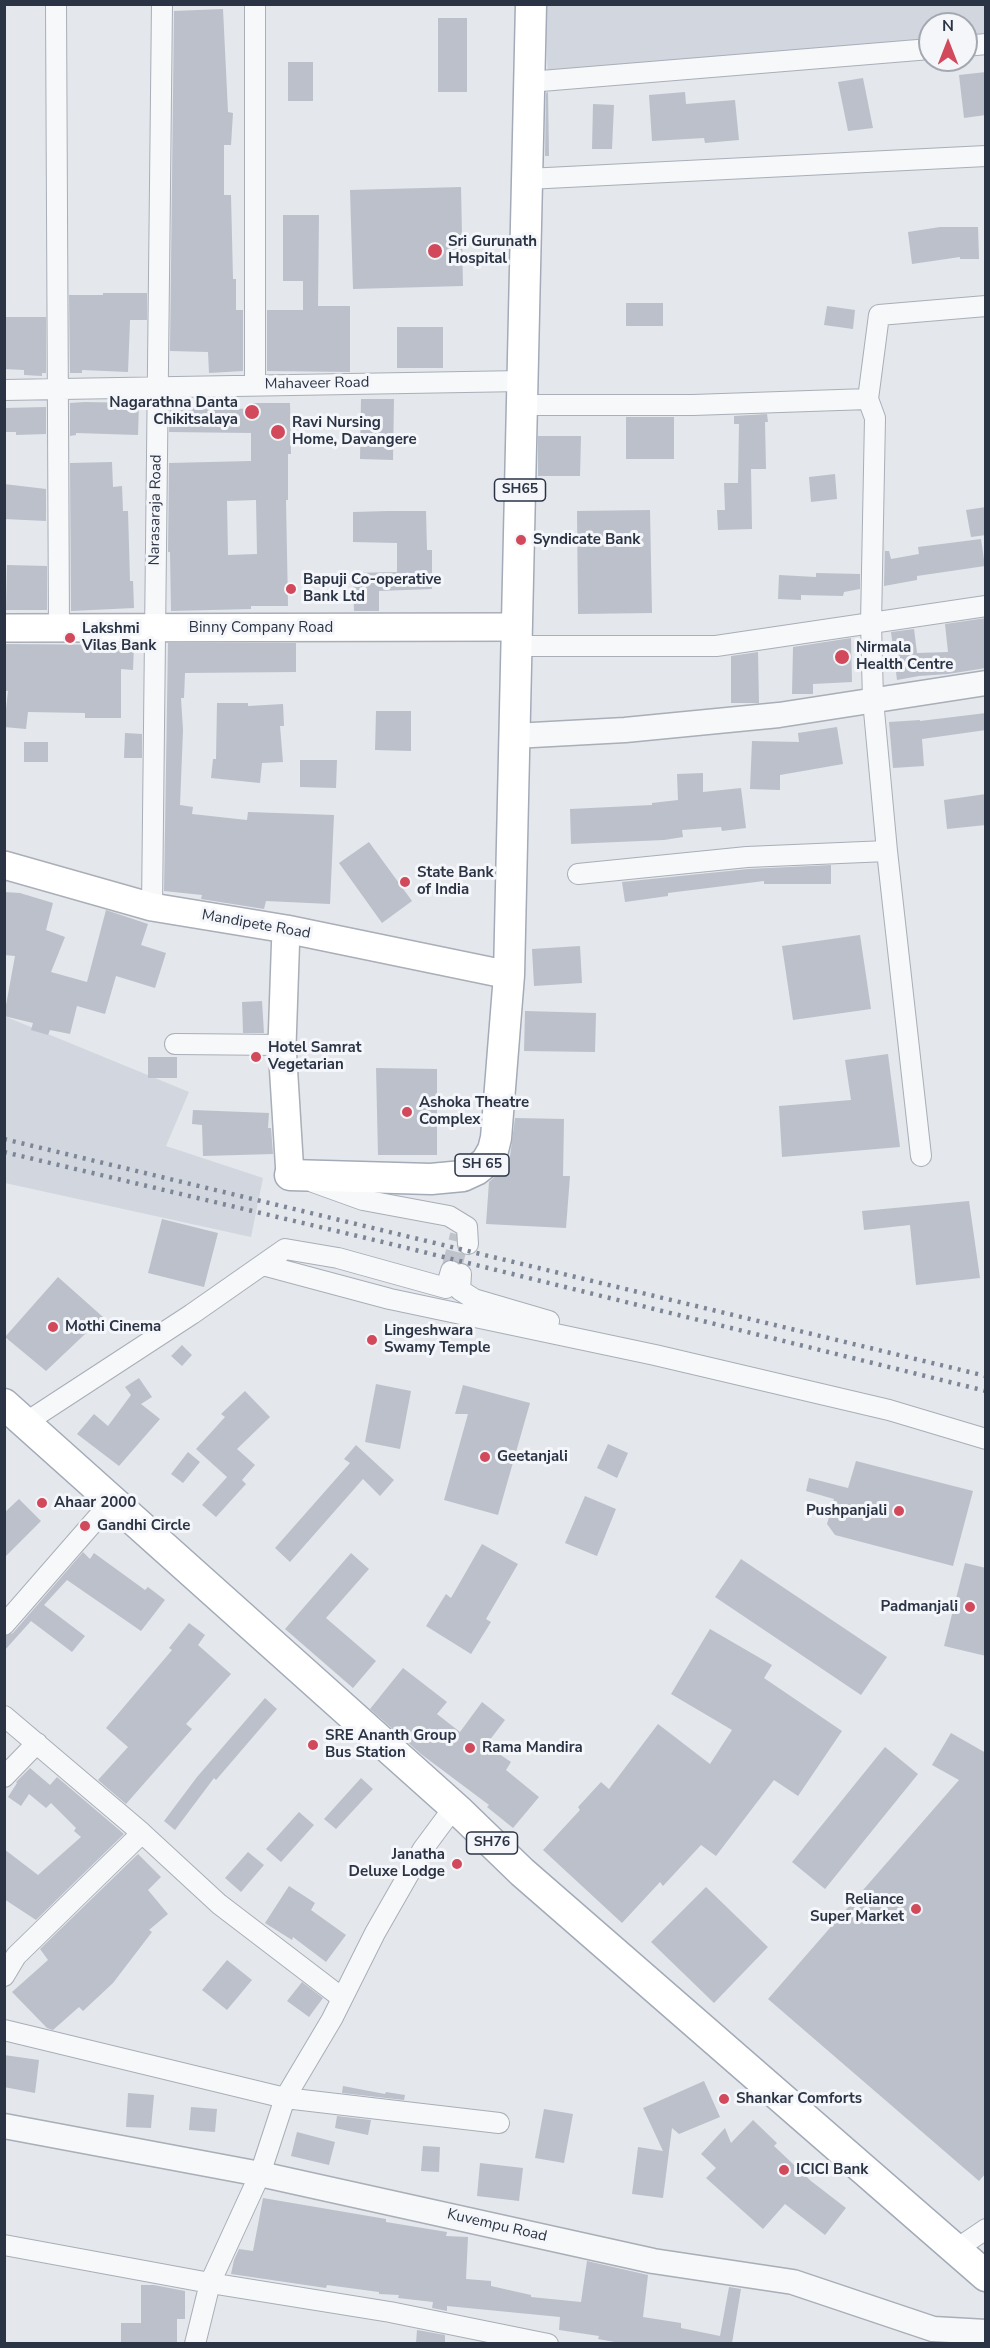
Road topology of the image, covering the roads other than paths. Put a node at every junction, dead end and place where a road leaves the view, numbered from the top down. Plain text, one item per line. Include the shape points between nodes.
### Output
1 (56, 4) edge
2 (162, 4) edge
3 (255, 4) edge
4 (531, 4) edge
5 (918, 50) edge
6 (529, 82) junction
7 (986, 156) edge
8 (527, 179) junction
9 (986, 306) edge
10 (255, 386) junction
11 (158, 387) junction
12 (57, 389) junction
13 (4, 390) edge
14 (522, 393) junction
15 (868, 399) junction
16 (986, 606) edge
17 (871, 623) junction
18 (4, 628) edge
19 (59, 628) junction
20 (155, 628) junction
21 (516, 636) junction
22 (986, 683) edge
23 (873, 700) junction
24 (514, 736) junction
25 (887, 851) junction
26 (4, 865) edge
27 (578, 874) dead end
28 (152, 907) junction
29 (286, 929) junction
30 (509, 975) junction
31 (175, 1044) dead end
32 (282, 1045) junction
33 (921, 1156) dead end
34 (293, 1175) junction
35 (464, 1240) tunnel mouth
36 (263, 1265) junction
37 (569, 1337) junction
38 (11, 1422) edge
39 (986, 1439) edge
40 (112, 1501) junction
41 (4, 1624) edge
42 (4, 1716) edge
43 (38, 1743) junction
44 (4, 1777) edge
45 (460, 1812) junction
46 (142, 1833) junction
47 (4, 1976) edge
48 (342, 1998) junction
49 (4, 2030) edge
50 (285, 2098) junction
51 (499, 2123) dead end
52 (4, 2126) edge
53 (260, 2174) junction
54 (986, 2229) edge
55 (4, 2245) edge
56 (955, 2250) junction
57 (986, 2276) edge
58 (210, 2283) junction
59 (986, 2332) edge
60 (195, 2343) edge
61 (548, 2343) edge

1 - 12 street
2 - 11 street, Narasaraja Road
3 - 10 street
4 - 6 main road, SH65
5 - 6 street
6 - 8 main road, SH65
7 - 8 street
8 - 14 main road, SH65
9 - 15 street via 879,315
10 - 11 street, Mahaveer Road
10 - 14 street, Mahaveer Road
11 - 12 street, Mahaveer Road
11 - 20 street, Narasaraja Road
12 - 13 street, Mahaveer Road
12 - 19 street
14 - 15 street, Mahaveer Road via 693,405
14 - 21 main road, SH65
15 - 17 street via 875,418
16 - 17 street
17 - 21 street via 716,646
17 - 23 street
18 - 19 main road, Binny Company Road
19 - 20 main road, Binny Company Road
20 - 21 main road, Binny Company Road
20 - 28 street, Narasaraja Road
21 - 24 main road, SH65
22 - 23 street
23 - 24 street via 625,730
23 - 25 street
24 - 30 main road, SH65
25 - 27 street via 747,857
25 - 33 street
26 - 28 main road, Mandipete Road
28 - 29 main road, Mandipete Road
29 - 30 main road, Mandipete Road
29 - 32 main road
30 - 34 main road, SH 65 via 496,1138 486,1162 463,1176 431,1179
31 - 32 street
32 - 34 main road
34 - 35 street via 363,1200 449,1216 467,1227
36 - 37 street via 390,1299
36 - 37 street via 285,1249 338,1258 446,1288 456,1273 460,1290 474,1299 567,1326
36 - 38 street
37 - 39 street via 889,1410
38 - 40 main road, SH76
40 - 41 street
40 - 45 main road, SH76
42 - 43 street
43 - 44 street
43 - 46 street
45 - 48 street via 446,1818 423,1849
45 - 56 main road, SH76 via 522,1872
46 - 47 street via 16,1956
46 - 48 street via 219,1904
48 - 50 street
49 - 50 street
50 - 51 street
50 - 53 street
52 - 53 street, Kuvempu Road
53 - 58 street
53 - 59 street, Kuvempu Road via 653,2261 793,2282 933,2329
54 - 56 street
55 - 58 street
56 - 57 main road, SH76
58 - 60 street
58 - 61 street

